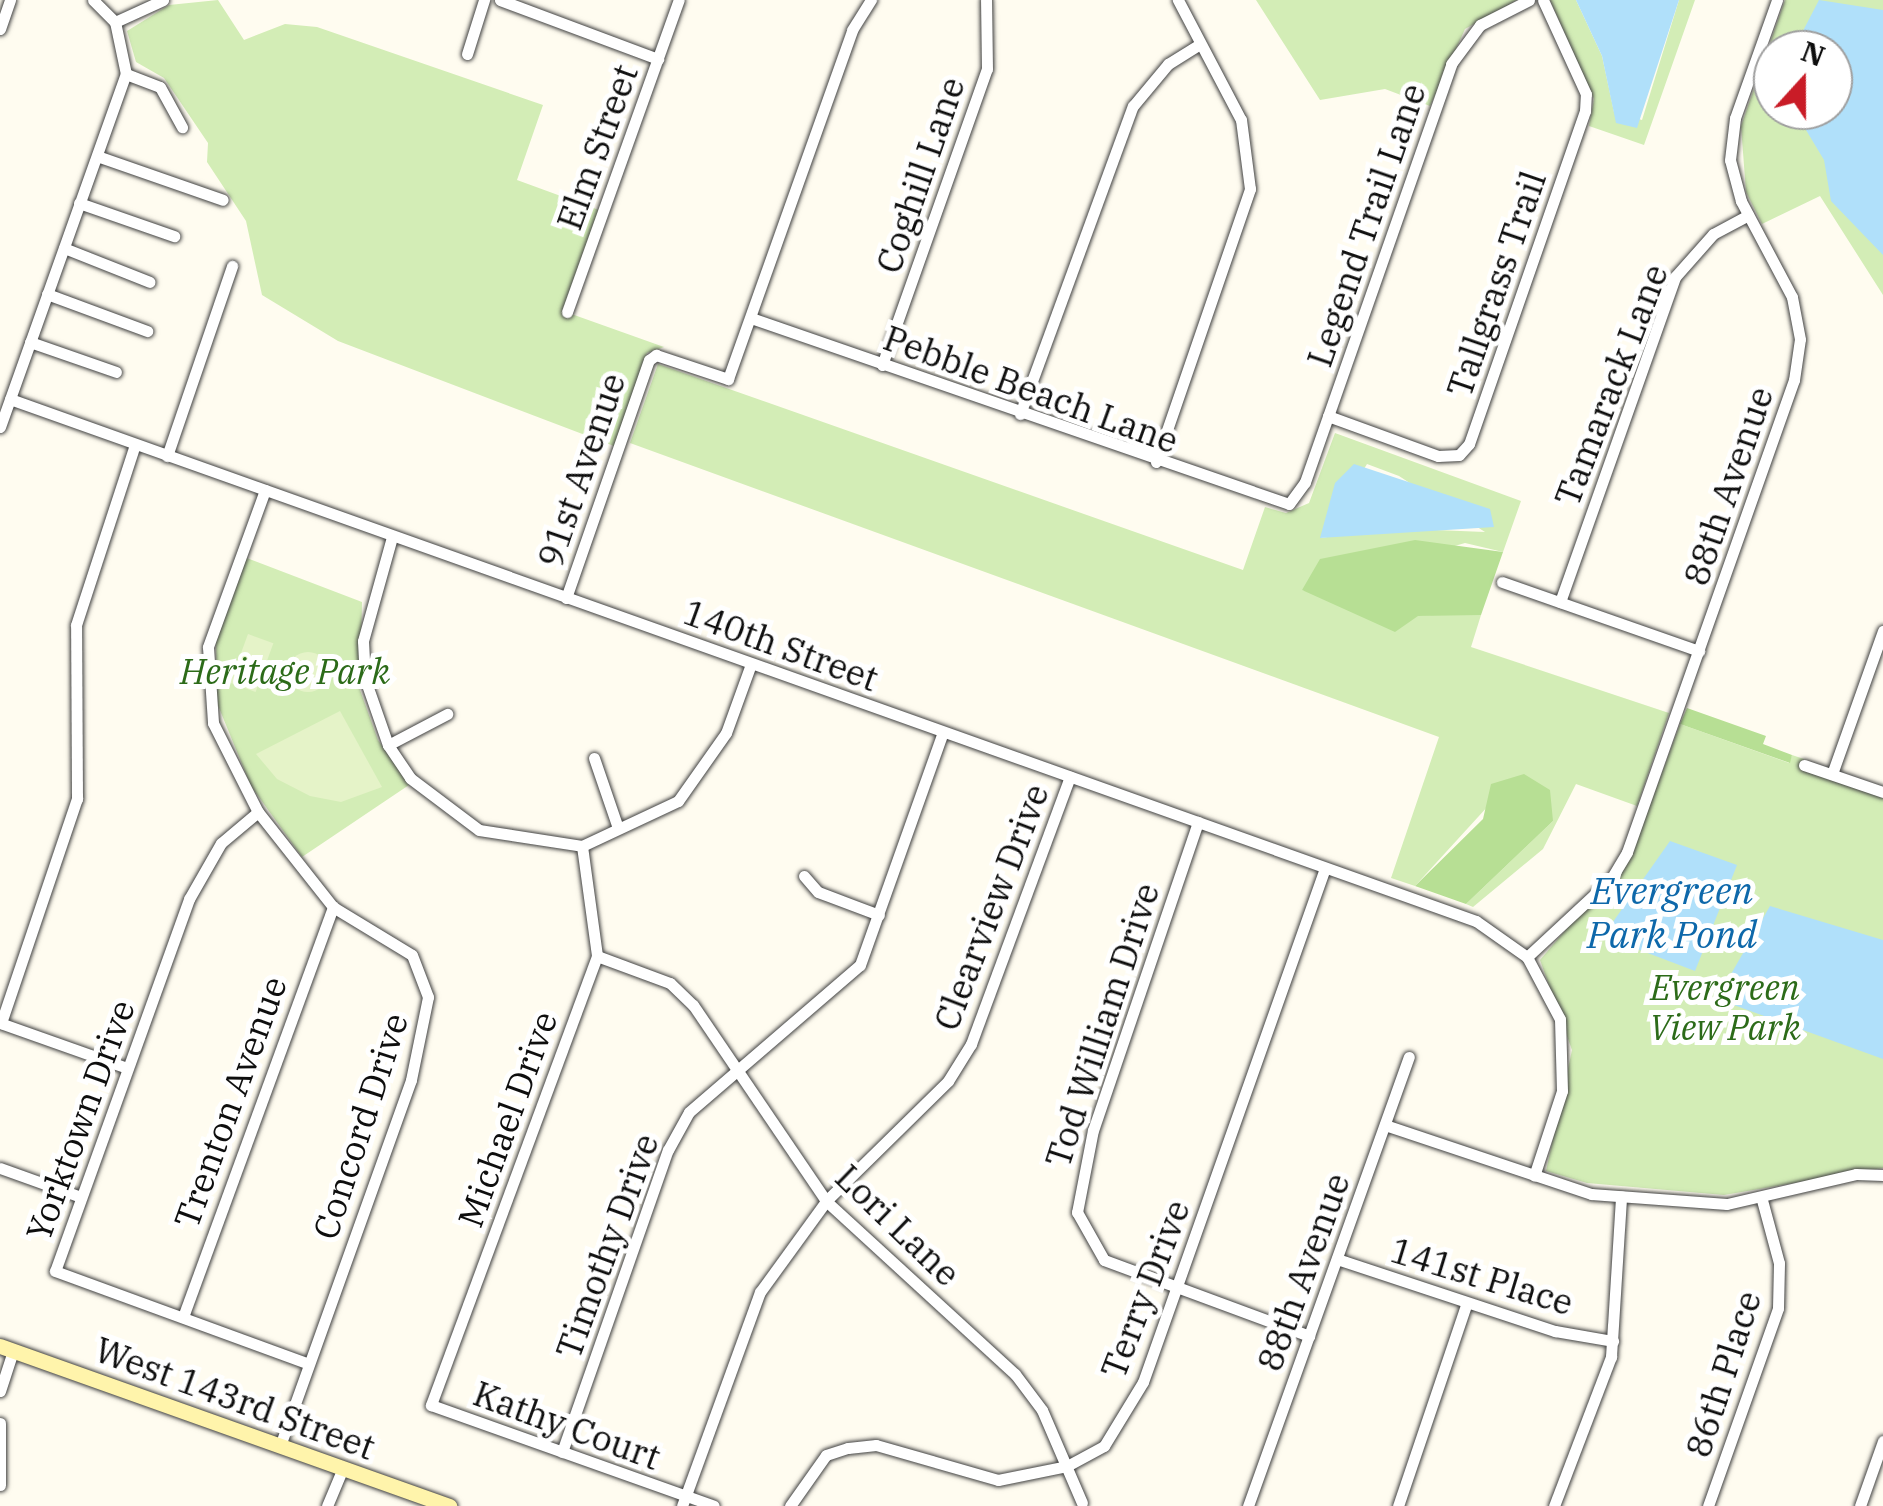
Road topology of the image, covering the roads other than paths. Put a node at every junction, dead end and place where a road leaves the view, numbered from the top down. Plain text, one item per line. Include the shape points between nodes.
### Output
1 (10, 0) edge
2 (92, 0) edge
3 (163, 0) edge
4 (484, 0) edge
5 (500, 0) edge
6 (678, 0) edge
7 (871, 0) edge
8 (986, 0) edge
9 (1178, 0) edge
10 (1529, 0) edge
11 (1544, 0) edge
12 (1777, 0) edge
13 (115, 22) junction
14 (0, 29) edge
15 (1200, 44) junction
16 (467, 54) dead end
17 (658, 59) junction
18 (126, 74) junction
19 (182, 128) dead end
20 (96, 156) junction
21 (224, 200) dead end
22 (80, 203) junction
23 (1748, 216) junction
24 (174, 236) dead end
25 (64, 248) junction
26 (232, 266) dead end
27 (150, 282) dead end
28 (47, 294) junction
29 (567, 312) dead end
30 (750, 318) junction
31 (147, 331) dead end
32 (30, 342) junction
33 (882, 365) junction
34 (116, 372) dead end
35 (10, 399) junction
36 (1020, 414) junction
37 (1328, 416) junction
38 (0, 427) edge
39 (135, 445) junction
40 (166, 456) junction
41 (1156, 462) junction
42 (265, 490) junction
43 (1294, 501) joint
44 (392, 536) junction
45 (1502, 582) dead end
46 (566, 598) junction
47 (1560, 602) junction
48 (1883, 630) edge
49 (1698, 650) junction
50 (751, 664) junction
51 (447, 714) dead end
52 (944, 732) junction
53 (388, 745) junction
54 (594, 758) dead end
55 (1804, 765) dead end
56 (1832, 774) junction
57 (1070, 777) junction
58 (1883, 792) edge
59 (258, 812) junction
60 (1198, 822) junction
61 (618, 828) junction
62 (582, 846) junction
63 (1325, 868) junction
64 (804, 876) dead end
65 (333, 907) junction
66 (879, 915) junction
67 (597, 956) junction
68 (1526, 957) junction
69 (0, 1023) edge
70 (1409, 1058) dead end
71 (126, 1068) junction
72 (736, 1077) junction
73 (1385, 1124) junction
74 (0, 1168) edge
75 (1534, 1176) junction
76 (1883, 1176) edge
77 (82, 1196) junction
78 (1621, 1196) junction
79 (1762, 1200) junction
80 (826, 1201) junction
81 (1337, 1258) junction
82 (1177, 1290) junction
83 (1466, 1304) junction
84 (182, 1317) junction
85 (1309, 1336) junction
86 (1614, 1340) junction
87 (6, 1348) edge
88 (306, 1363) junction
89 (0, 1391) edge
90 (431, 1405) joint
91 (0, 1424) edge
92 (1883, 1442) edge
93 (280, 1446) junction
94 (562, 1452) junction
95 (1067, 1466) junction
96 (343, 1468) junction
97 (0, 1486) edge
98 (684, 1501) edge
99 (1082, 1504) edge
100 (1557, 1505) edge
101 (327, 1506) edge
102 (449, 1506) edge
103 (714, 1506) edge
104 (790, 1506) edge
105 (1248, 1506) edge
106 (1398, 1506) edge
107 (1708, 1506) edge
108 (1860, 1506) edge

1 - 14 street
2 - 13 street
3 - 13 street
4 - 16 street
5 - 17 street
6 - 17 street, Elm Street
7 - 30 street via 852,30
8 - 33 street, Coghill Lane via 987,68
9 - 15 street
10 - 37 street, Legend Trail Lane via 1480,25 1451,64
11 - 37 street, Tallgrass Trail via 1586,94 1585,111 1469,444 1458,455 1438,456
12 - 23 street, 88th Avenue via 1731,136 1732,180
13 - 18 street
15 - 36 street via 1168,64 1133,106
15 - 41 street via 1241,120 1250,189
17 - 29 street, Elm Street
18 - 19 street via 160,87
18 - 20 street
20 - 21 street
20 - 22 street
22 - 24 street
22 - 25 street
23 - 47 street, Tamarack Lane via 1713,234 1675,277
23 - 49 street, 88th Avenue via 1792,297 1799,354
25 - 27 street
25 - 28 street
26 - 40 street
28 - 31 street
28 - 32 street
30 - 33 street, Pebble Beach Lane
30 - 46 street, 91st Avenue via 728,380 656,355 649,360
32 - 34 street
32 - 35 street
33 - 36 street, Pebble Beach Lane
35 - 38 street
35 - 39 street, 140th Street
36 - 41 street, Pebble Beach Lane
37 - 43 street, Legend Trail Lane
39 - 40 street, 140th Street
39 - 69 street via 76,625 80,778 74,814
40 - 42 street, 140th Street
41 - 43 street, Pebble Beach Lane via 1270,503
42 - 44 street, 140th Street
42 - 59 street, Concord Drive via 208,647 213,723
44 - 46 street, 140th Street
44 - 53 street via 363,641 365,679
45 - 47 street
46 - 50 street, 140th Street
47 - 49 street
48 - 56 street
49 - 68 street, 88th Avenue via 1627,852 1611,879
50 - 52 street, 140th Street
50 - 61 street via 717,751 678,801
51 - 53 street
52 - 57 street, 140th Street
52 - 66 street, Timothy Drive
53 - 62 street via 410,778 479,830
54 - 61 street
55 - 56 street
56 - 58 street
57 - 60 street, 140th Street
57 - 80 street, Clearview Drive via 971,1044 948,1081
59 - 65 street, Concord Drive
59 - 71 street, Yorktown Drive via 202,870
60 - 63 street, 140th Street
60 - 82 street, Tod William Drive via 1077,1182 1085,1238 1104,1260
61 - 62 street
62 - 67 street, Michael Drive
63 - 68 street, 140th Street via 1476,922
63 - 82 street, Terry Drive
64 - 66 street via 818,892
65 - 84 street, Trenton Avenue
65 - 88 street, Concord Drive via 412,955 428,1011 411,1080
66 - 72 street, Timothy Drive via 860,965 840,989
67 - 72 street, Lori Lane via 670,984 693,1005
67 - 90 street, Michael Drive
68 - 75 street via 1552,998 1565,1050 1562,1092
69 - 71 street
70 - 73 street, 88th Avenue
71 - 77 street, Yorktown Drive
72 - 80 street, Lori Lane
72 - 94 street, Timothy Drive via 689,1112 668,1150
73 - 75 street
73 - 81 street, 88th Avenue
74 - 77 street
75 - 78 street
76 - 79 street via 1856,1174
77 - 84 street, Yorktown Drive via 55,1272
78 - 79 street
78 - 86 street
79 - 107 street, 86th Place via 1779,1263 1778,1308
80 - 95 street, Lori Lane via 1015,1374
80 - 98 street, Clearview Drive via 760,1292
81 - 83 street, 141st Place
81 - 85 street, 88th Avenue
82 - 85 street, Tod William Drive
82 - 95 street, Terry Drive via 1143,1382 1104,1446
83 - 86 street, 141st Place
83 - 106 street
84 - 88 street, Yorktown Drive
85 - 105 street, 88th Avenue
86 - 100 street
87 - 89 street
87 - 93 main road, West 143rd Street
88 - 93 street, Concord Drive
90 - 94 street, Kathy Court
91 - 97 street
92 - 108 street
93 - 96 main road, West 143rd Street
94 - 98 street, Kathy Court
95 - 99 street, Lori Lane
95 - 104 street, Terry Drive via 998,1480 876,1444 848,1448 826,1455
96 - 101 street
96 - 102 main road, West 143rd Street
98 - 103 street

